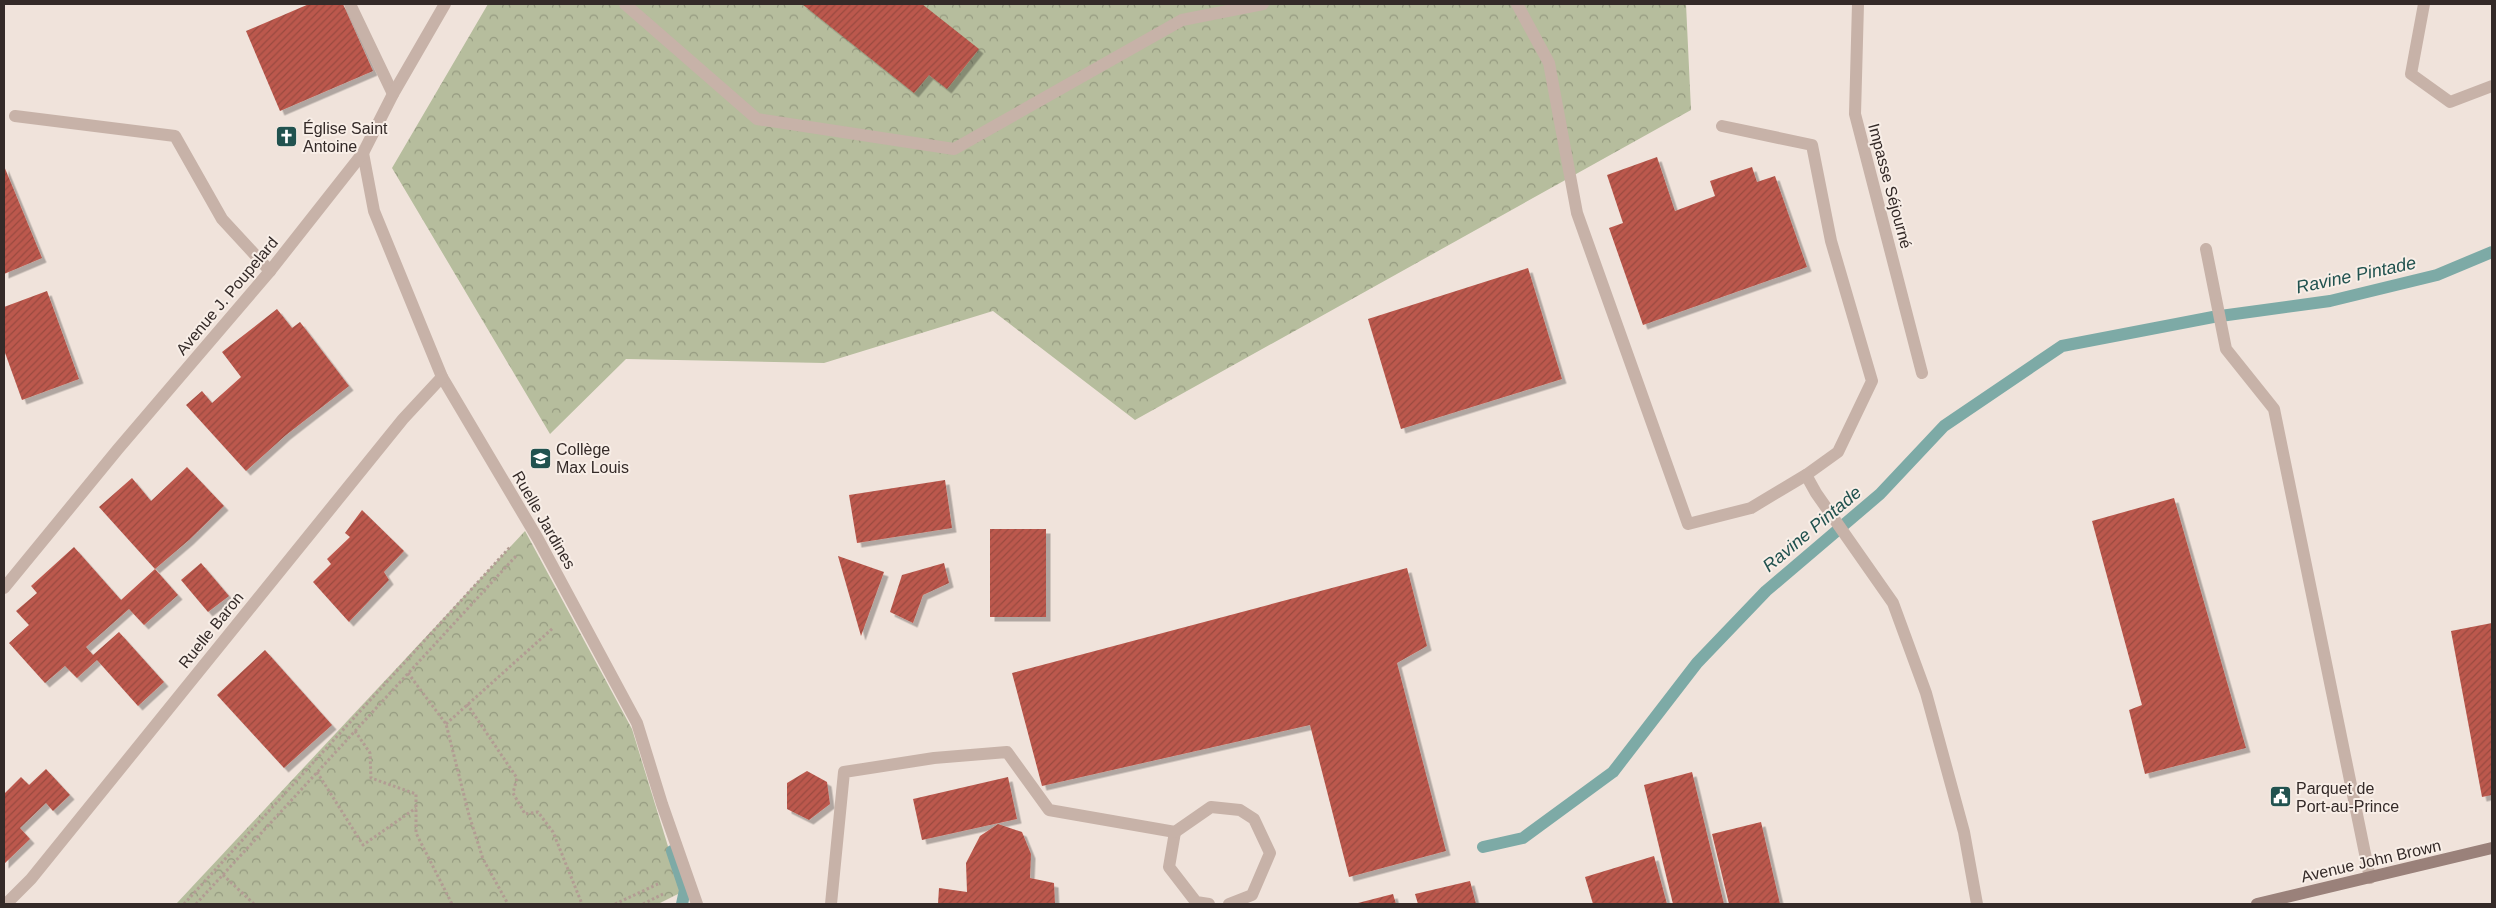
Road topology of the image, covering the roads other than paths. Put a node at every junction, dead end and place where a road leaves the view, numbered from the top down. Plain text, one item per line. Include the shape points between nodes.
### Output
1 (350, 4) edge
2 (445, 4) edge
3 (625, 4) edge
4 (1263, 4) edge
5 (1517, 4) edge
6 (1858, 4) edge
7 (2424, 4) edge
8 (2492, 86) edge
9 (393, 94) junction
10 (15, 116) dead end
11 (1722, 126) dead end
12 (363, 152) junction
13 (2206, 250) dead end
14 (270, 271) junction
15 (1922, 373) dead end
16 (442, 377) junction
17 (1806, 475) junction
18 (4, 588) edge
19 (1175, 832) junction
20 (2492, 848) edge
21 (2370, 878) junction
22 (6, 904) edge
23 (697, 904) edge
24 (831, 904) edge
25 (1209, 904) edge
26 (1229, 904) edge
27 (1977, 904) edge
28 (2257, 904) edge

1 - 9 street
2 - 9 street, Avenue J. Poupelard
3 - 4 street via 757,119 954,149 1182,20
5 - 17 street via 1549,63 1577,213 1688,524 1751,508
6 - 15 street, Impasse Séjourné via 1855,114
7 - 8 street via 2411,74 2450,102
9 - 12 street, Avenue J. Poupelard
10 - 14 street via 175,136 222,219
11 - 17 street via 1812,145 1831,241 1872,381 1838,452
12 - 14 street, Avenue J. Poupelard
12 - 16 street, Ruelle Jardines via 374,211
13 - 21 street via 2226,348 2274,409
14 - 18 street, Avenue J. Poupelard
16 - 22 street, Ruelle Baron via 397,426 31,879
16 - 23 street, Ruelle Jardines via 538,539 637,723
17 - 27 street via 1894,603 1926,693 1964,832
19 - 24 street via 1049,810 1007,752 934,758 844,772
19 - 25 street via 1169,867 1196,902
19 - 26 street via 1211,807 1240,810 1254,819 1270,853 1252,895
20 - 21 main road, Avenue John Brown
21 - 28 main road, Avenue John Brown

